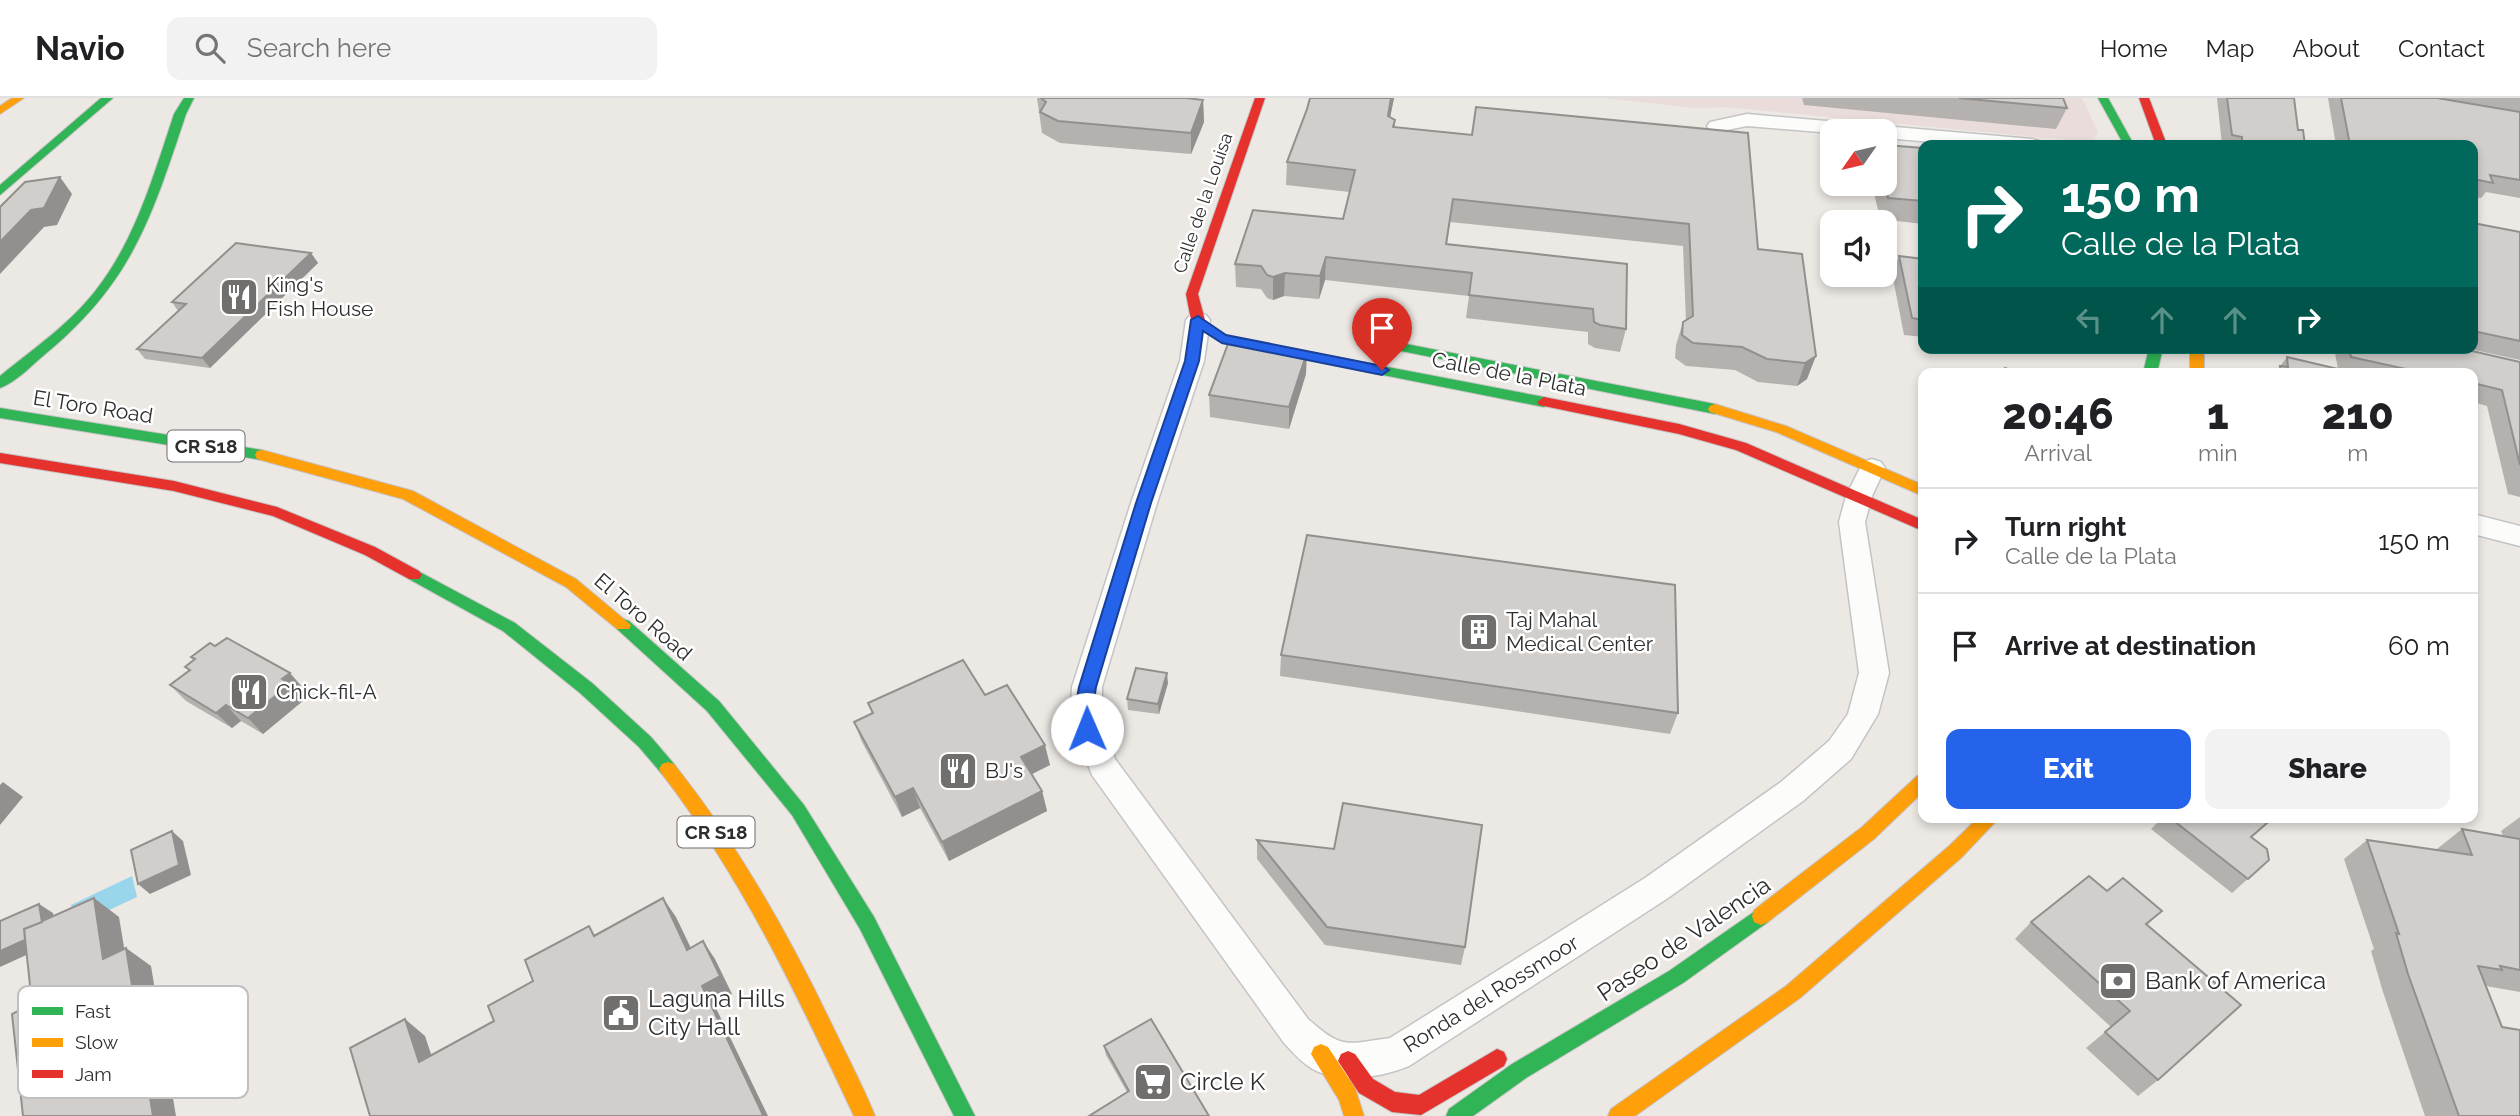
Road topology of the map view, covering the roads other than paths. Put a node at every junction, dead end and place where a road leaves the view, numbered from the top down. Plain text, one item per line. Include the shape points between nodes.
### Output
1 (19, 98) edge
2 (108, 98) edge
3 (189, 98) edge
4 (1260, 98) edge
5 (2103, 98) edge
6 (2144, 98) edge
7 (0, 111) edge
8 (1820, 126) edge
9 (1897, 133) edge
10 (1975, 140) edge
11 (2127, 140) edge
12 (2160, 140) edge
13 (1820, 141) edge
14 (1897, 148) edge
15 (1918, 150) edge
16 (0, 191) edge
17 (1208, 318) junction
18 (1395, 345) dead end
19 (0, 383) edge
20 (0, 413) edge
21 (0, 458) edge
22 (1866, 482) junction
23 (1918, 490) edge
24 (1918, 522) edge
25 (2478, 525) edge
26 (2520, 536) edge
27 (1918, 786) edge
28 (1985, 823) edge
29 (1569, 1041) junction
30 (1532, 1042) dead end
31 (1509, 1054) dead end
32 (1335, 1057) junction
33 (865, 1116) edge
34 (965, 1116) edge
35 (1354, 1116) edge
36 (1456, 1116) edge
37 (1618, 1116) edge

1 - 7 main road
2 - 16 main road
3 - 19 main road via 135,235 110,281 74,320
4 - 17 main road, Calle de la Louisa via 1192,293
5 - 11 main road
6 - 12 main road
8 - 13 street via 1747,120 1717,126 1749,136
9 - 10 street
14 - 15 street
17 - 22 main road, Calle de la Plata via 1222,339 1679,429
17 - 32 street via 1087,687 1087,729 1103,766 1296,1031
18 - 22 main road, Calle de la Plata via 1721,410 1781,429
20 - 34 main road, El Toro Road / CR S18 via 259,454 408,495 571,583 604,607 713,706 798,810 867,923
21 - 33 main road, CR S18 via 174,486 276,512 370,551 509,627 635,733 692,797 736,863 786,955
22 - 23 main road, Calle de la Plata
22 - 24 main road, Calle de la Plata
22 - 32 street, Ronda del Rossmoor via 1852,522 1874,673 1860,721 1840,750 1676,876 1396,1054
25 - 26 street
27 - 29 main road, Paseo de Valencia via 1792,894 1676,977
28 - 37 main road via 1793,992
29 - 30 main road
29 - 36 main road, Paseo de Valencia
31 - 32 main road via 1421,1105 1392,1102 1366,1086
32 - 35 main road

